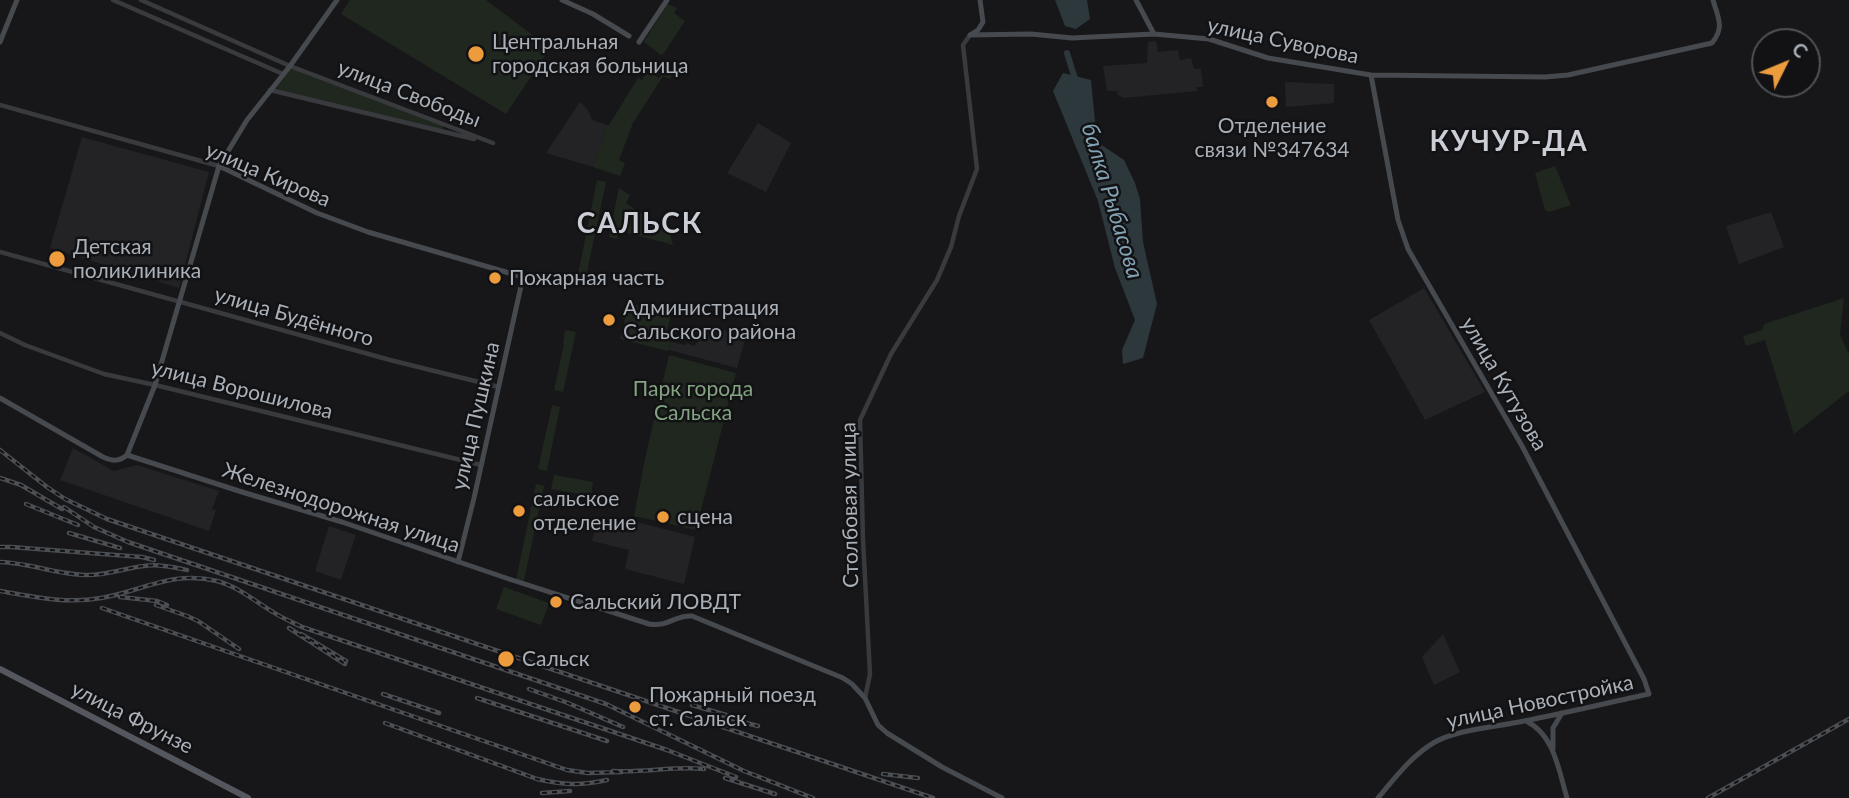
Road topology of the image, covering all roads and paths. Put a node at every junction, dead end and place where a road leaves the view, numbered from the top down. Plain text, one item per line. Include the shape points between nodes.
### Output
1 (17, 0) edge
2 (113, 0) edge
3 (141, 0) edge
4 (337, 0) edge
5 (562, 0) edge
6 (667, 0) edge
7 (980, 0) edge
8 (1136, 0) edge
9 (1713, 0) edge
10 (2, 33) edge
11 (1154, 34) junction
12 (970, 35) junction
13 (629, 36) dead end
14 (0, 42) edge
15 (639, 42) dead end
16 (290, 66) junction
17 (283, 74) junction
18 (1371, 75) junction
19 (270, 90) junction
20 (0, 105) edge
21 (219, 166) junction
22 (0, 252) edge
23 (523, 276) joint
24 (179, 302) junction
25 (0, 333) edge
26 (155, 385) junction
27 (499, 387) junction
28 (0, 398) edge
29 (127, 454) junction
30 (481, 465) junction
31 (458, 562) junction
32 (0, 669) edge
33 (1649, 694) joint
34 (864, 698) junction
35 (1562, 713) junction
36 (1526, 721) junction
37 (1553, 752) junction
38 (248, 798) edge
39 (1002, 798) edge
40 (1378, 798) edge
41 (1567, 798) edge

1 - 10 main road
2 - 17 street
3 - 16 street, улица Свободы
4 - 16 main road
5 - 13 main road
6 - 15 main road
7 - 12 main road via 983,22
8 - 11 main road
9 - 18 main road, улица Суворова via 1720,26 1712,43 1568,75
10 - 14 main road
11 - 12 main road, улица Суворова via 1072,38
11 - 18 main road, улица Суворова via 1209,39 1268,58
12 - 34 street, Столбовая улица via 963,45 977,169 937,280 891,354 860,420 870,674
16 - 17 main road
16 - 19 street, улица Свободы via 494,143
17 - 19 main road
18 - 33 main road, улица Кутузова via 1398,220 1408,249 1522,446
19 - 21 main road
20 - 21 street, улица Кирова
21 - 23 main road, улица Кирова via 368,232
21 - 24 main road
22 - 24 street, улица Будённого
23 - 27 main road, улица Пушкина
24 - 26 main road
24 - 27 street, улица Будённого
25 - 26 street, улица Ворошилова via 83,367
26 - 29 main road
26 - 30 street, улица Ворошилова
27 - 30 main road, улица Пушкина
28 - 29 main road, Железнодорожная улица via 103,457 113,461
29 - 31 main road, Железнодорожная улица
30 - 31 main road, улица Пушкина
31 - 34 main road, Железнодорожная улица via 649,624 664,625 692,616 843,678
32 - 38 main road, улица Фрунзе
33 - 35 main road, улица Новостройка
34 - 39 main road via 887,733
35 - 36 main road, улица Новостройка
35 - 37 main road via 1553,729
36 - 37 main road via 1540,730
36 - 40 main road, улица Новостройка via 1438,740 1407,765
37 - 41 main road

